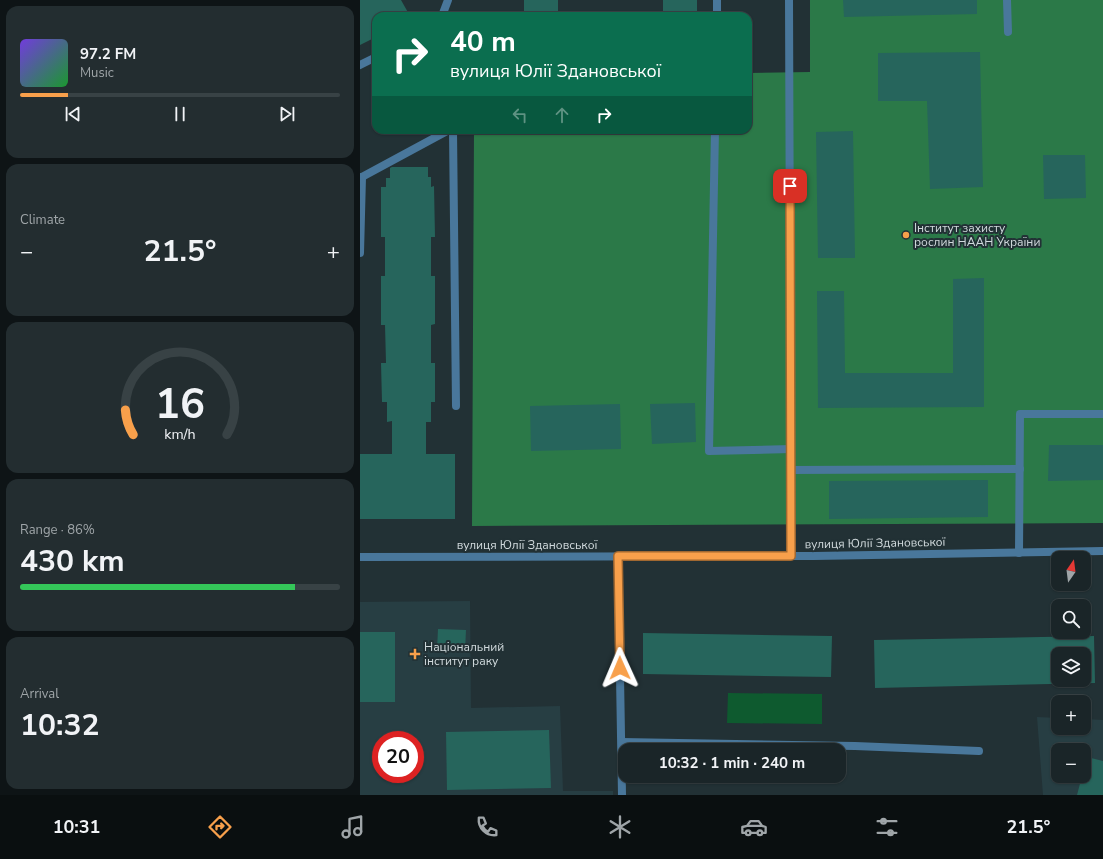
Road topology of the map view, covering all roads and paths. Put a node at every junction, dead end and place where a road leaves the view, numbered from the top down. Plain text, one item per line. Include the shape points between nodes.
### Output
1 (448, 0) edge
2 (717, 0) edge
3 (789, 0) edge
4 (1007, 0) edge
5 (444, 12) edge
6 (717, 12) edge
7 (1008, 32) dead end
8 (372, 58) edge
9 (360, 65) edge
10 (441, 134) edge
11 (453, 134) edge
12 (715, 134) edge
13 (361, 178) edge
14 (360, 252) edge
15 (456, 406) dead end
16 (1103, 414) edge
17 (791, 449) junction
18 (1020, 469) junction
19 (791, 470) junction
20 (1103, 552) edge
21 (1019, 553) junction
22 (618, 556) junction
23 (791, 556) junction
24 (360, 558) edge
25 (622, 742) junction
26 (979, 751) dead end
27 (622, 795) edge

1 - 5 street
2 - 6 street
3 - 17 street
4 - 7 street
8 - 9 street
10 - 13 street
11 - 15 street
12 - 17 street via 709,451
13 - 14 street
16 - 18 street via 1020,414
17 - 19 street
18 - 19 street
18 - 21 street
19 - 23 street
20 - 21 street, вулиця Юлії Здановської
21 - 23 street, вулиця Юлії Здановської
22 - 23 street, вулиця Юлії Здановської
22 - 24 street, вулиця Юлії Здановської
22 - 25 street
25 - 26 street
25 - 27 street

